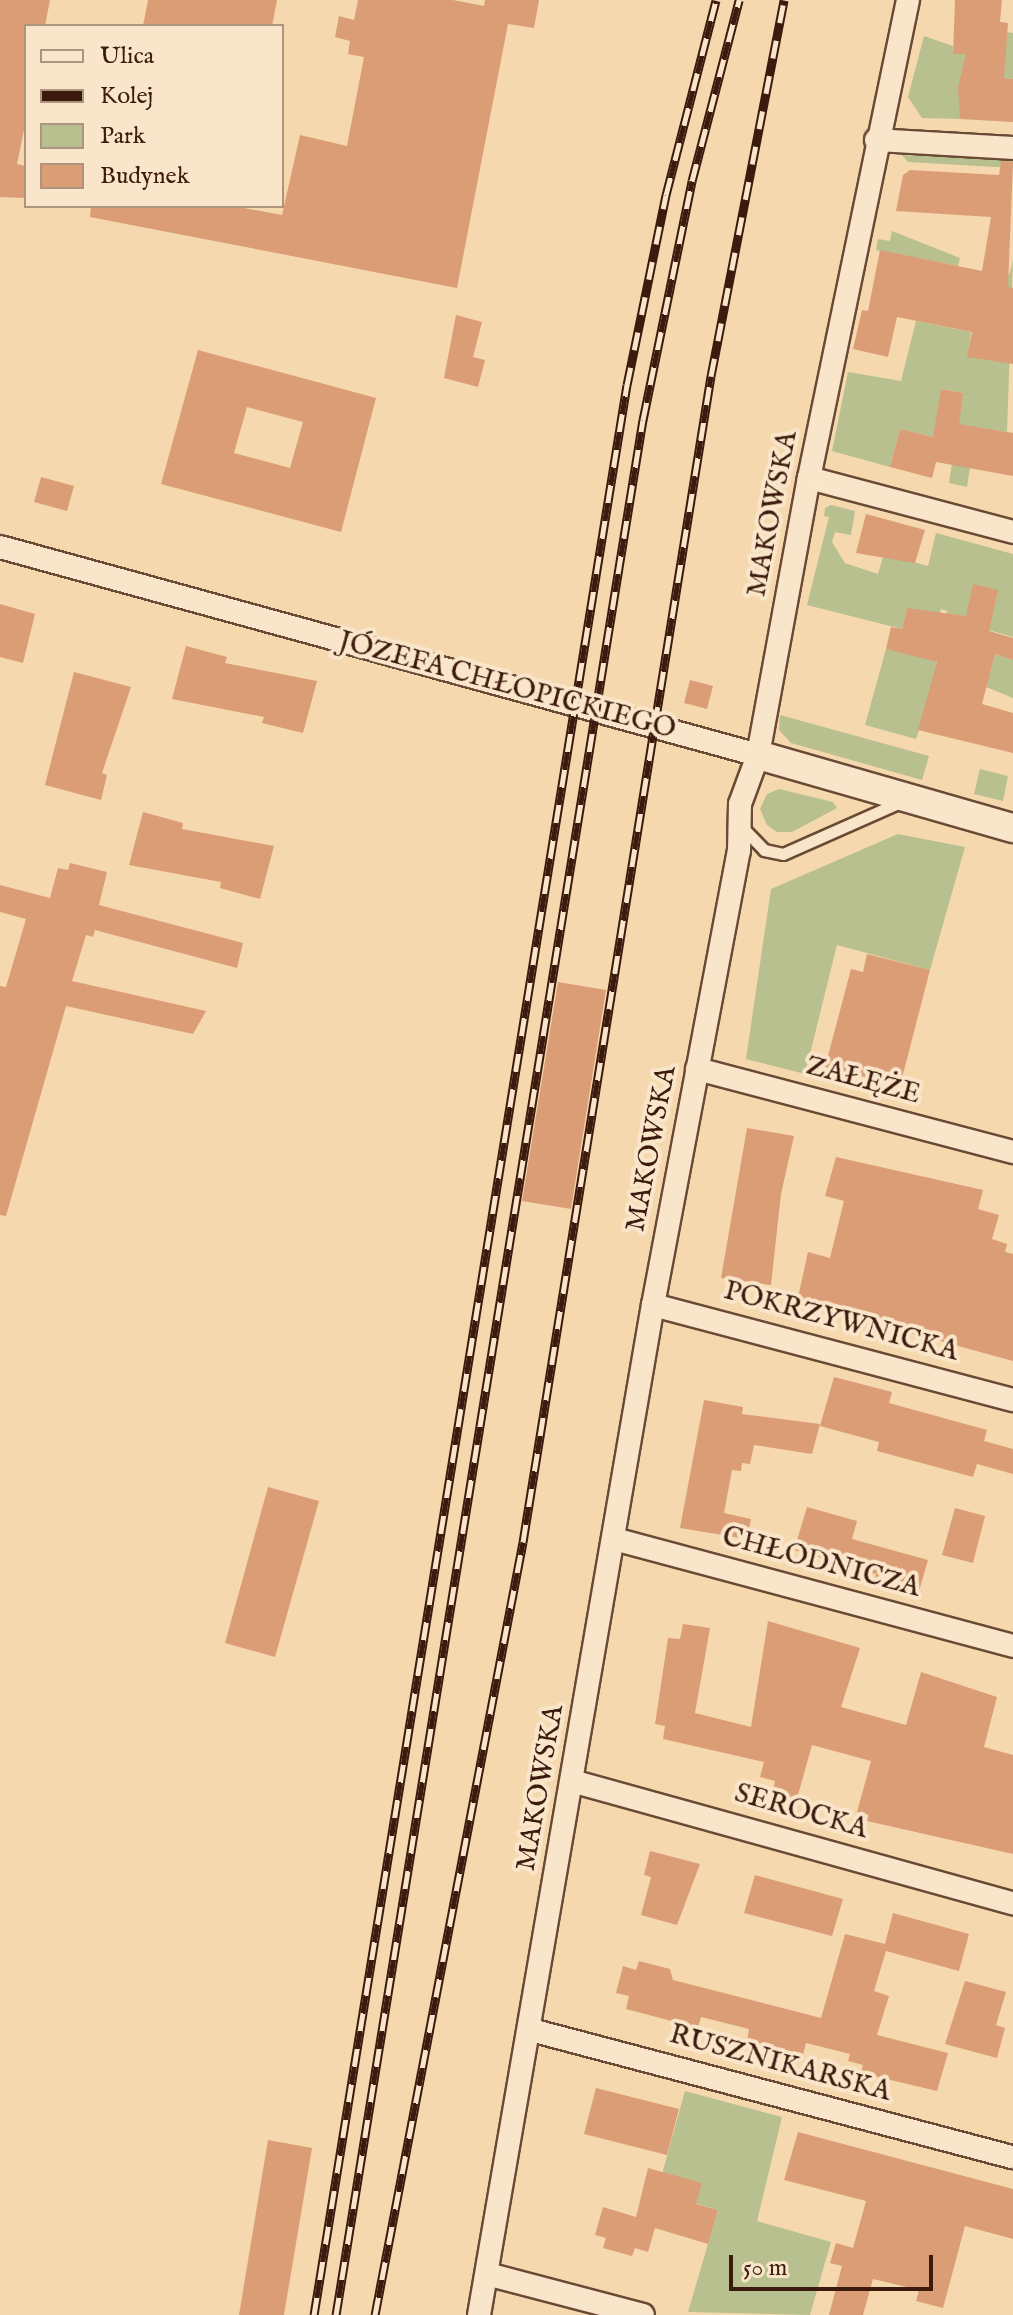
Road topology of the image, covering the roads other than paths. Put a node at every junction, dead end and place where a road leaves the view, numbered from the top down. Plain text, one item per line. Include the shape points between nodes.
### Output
1 (908, 0) edge
2 (876, 140) junction
3 (1013, 148) edge
4 (809, 478) junction
5 (1013, 532) edge
6 (0, 547) edge
7 (758, 755) junction
8 (924, 803) junction
9 (737, 820) junction
10 (1013, 828) edge
11 (697, 1069) junction
12 (1013, 1152) edge
13 (653, 1305) junction
14 (1013, 1400) edge
15 (614, 1539) junction
16 (1013, 1646) edge
17 (572, 1781) junction
18 (1013, 1903) edge
19 (531, 2030) junction
20 (1013, 2157) edge
21 (487, 2274) junction
22 (479, 2315) edge
23 (643, 2315) edge

1 - 2 street, MAKOWSKA
2 - 3 street
2 - 4 street, MAKOWSKA
4 - 5 street
4 - 7 street, MAKOWSKA
6 - 7 street, JÓZEFA CHŁOPICKIEGO
7 - 8 street, JÓZEFA CHŁOPICKIEGO
7 - 9 street, MAKOWSKA via 745,782
8 - 9 lane via 881,807 821,841 783,854 764,850
8 - 10 street, JÓZEFA CHŁOPICKIEGO
9 - 11 street, MAKOWSKA via 739,851
11 - 12 street, ZAŁĘŻE
11 - 13 street, MAKOWSKA
13 - 14 street, POKRZYWNICKA
13 - 15 street, MAKOWSKA
15 - 16 street, CHŁODNICZA
15 - 17 street, MAKOWSKA
17 - 18 street, SEROCKA
17 - 19 street, MAKOWSKA
19 - 20 street, RUSZNIKARSKA
19 - 21 street, MAKOWSKA
21 - 22 street, MAKOWSKA
21 - 23 street

